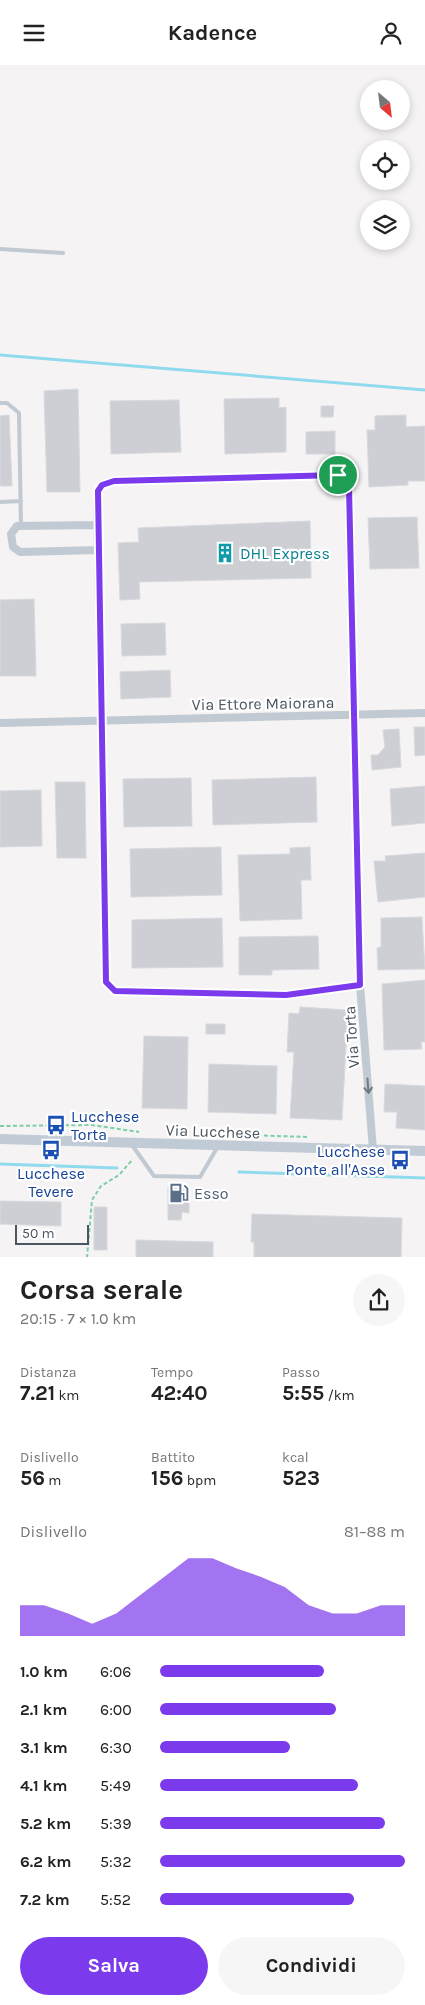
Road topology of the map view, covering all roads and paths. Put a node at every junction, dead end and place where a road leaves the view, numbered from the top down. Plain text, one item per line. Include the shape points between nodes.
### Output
1 (0, 249) edge
2 (63, 253) dead end
3 (0, 403) edge
4 (20, 501) junction
5 (0, 502) edge
6 (98, 525) junction
7 (21, 526) junction
8 (98, 550) junction
9 (425, 713) edge
10 (356, 714) junction
11 (103, 721) junction
12 (0, 723) edge
13 (360, 985) junction
14 (0, 1126) edge
15 (139, 1132) dead end
16 (204, 1134) dead end
17 (316, 1137) dead end
18 (0, 1139) edge
19 (131, 1143) junction
20 (218, 1146) junction
21 (373, 1150) junction
22 (425, 1151) edge
23 (138, 1153) junction
24 (87, 1257) edge

1 - 2 lane
3 - 4 lane via 7,403 19,413
4 - 5 lane
4 - 7 lane
6 - 7 street
6 - 8 street
6 - 10 street, Via Torta via 98,491 102,485 114,481 334,475 346,479 350,507
7 - 8 street via 11,534 13,547 20,552
8 - 11 street
9 - 10 street, Via Ettore Maiorana
10 - 11 street, Via Ettore Maiorana
10 - 13 street, Via Torta
11 - 12 street, Via Ettore Maiorana
11 - 13 street via 106,982 109,988 115,991 286,995
13 -> 21 street, Via Torta
14 - 15 path via 92,1125
16 - 17 path
18 - 19 main road, Via Lucchese
19 - 20 main road, Via Lucchese
19 - 23 lane
20 - 21 main road, Via Lucchese
20 - 23 lane via 200,1177 154,1177
21 - 22 main road, Via Lucchese
23 - 24 path via 119,1175 102,1186 92,1200

